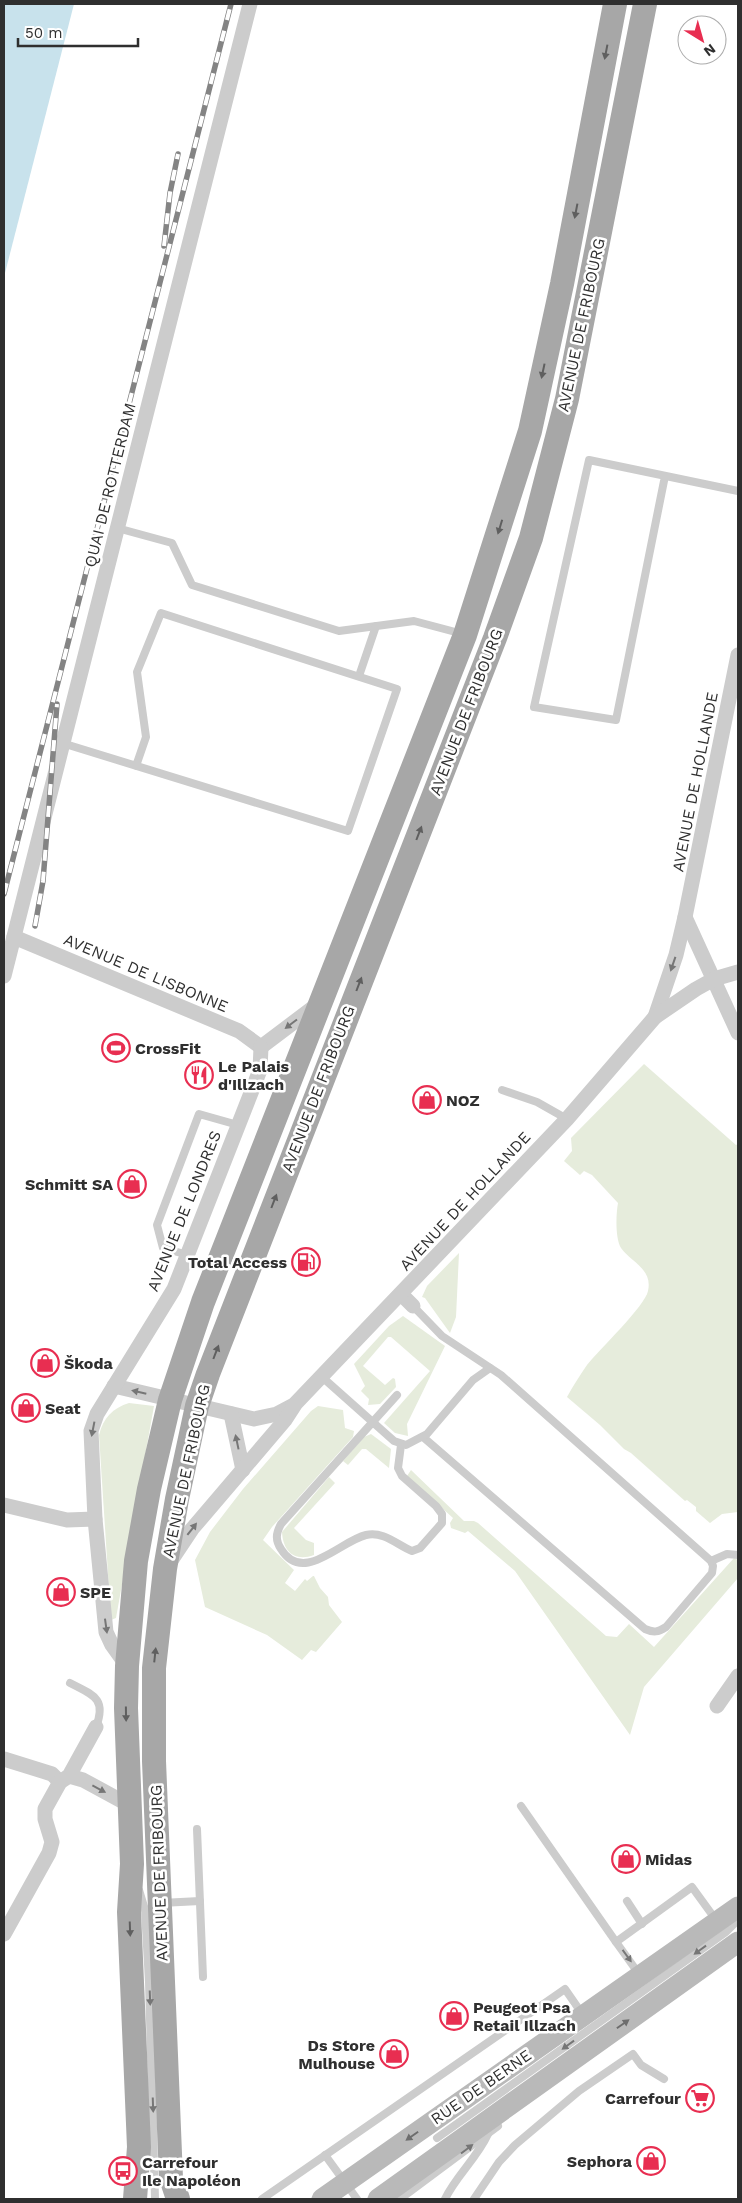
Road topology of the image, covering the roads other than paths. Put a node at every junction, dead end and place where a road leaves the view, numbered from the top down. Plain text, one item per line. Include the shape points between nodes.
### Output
1 (250, 4) edge
2 (615, 4) edge
3 (645, 4) edge
4 (665, 476) junction
5 (738, 491) edge
6 (117, 528) junction
7 (376, 626) junction
8 (465, 635) junction
9 (738, 655) edge
10 (359, 676) junction
11 (62, 743) junction
12 (136, 766) junction
13 (685, 917) junction
14 (14, 937) junction
15 (738, 972) edge
16 (4, 976) edge
17 (714, 979) junction
18 (320, 1002) junction
19 (655, 1018) junction
20 (738, 1033) edge
21 (262, 1047) junction
22 (502, 1090) dead end
23 (567, 1119) junction
24 (238, 1125) junction
25 (188, 1255) junction
26 (401, 1294) junction
27 (413, 1306) joint
28 (490, 1368) junction
29 (322, 1377) junction
30 (114, 1386) junction
31 (397, 1395) dead end
32 (170, 1400) junction
33 (296, 1404) junction
34 (198, 1406) junction
35 (231, 1414) junction
36 (372, 1422) junction
37 (423, 1437) junction
38 (401, 1445) junction
39 (243, 1470) junction
40 (4, 1505) edge
41 (95, 1519) junction
42 (738, 1555) edge
43 (710, 1561) junction
44 (165, 1570) junction
45 (126, 1666) junction
46 (738, 1676) edge
47 (70, 1683) dead end
48 (717, 1706) dead end
49 (96, 1727) joint
50 (4, 1759) edge
51 (64, 1779) junction
52 (129, 1805) junction
53 (521, 1806) dead end
54 (198, 1829) dead end
55 (132, 1864) junction
56 (200, 1900) junction
57 (626, 1900) dead end
58 (160, 1903) junction
59 (738, 1907) edge
60 (738, 1920) edge
61 (717, 1922) junction
62 (642, 1924) junction
63 (4, 1934) edge
64 (616, 1942) junction
65 (738, 1942) edge
66 (641, 1976) junction
67 (202, 1977) dead end
68 (583, 2015) junction
69 (664, 2079) dead end
70 (541, 2082) junction
71 (516, 2110) dead end
72 (503, 2122) dead end
73 (488, 2133) junction
74 (437, 2138) dead end
75 (325, 2155) junction
76 (352, 2191) edge
77 (135, 2199) edge
78 (156, 2199) edge
79 (178, 2199) edge
80 (262, 2199) edge
81 (322, 2199) edge
82 (378, 2199) edge
83 (400, 2199) edge
84 (445, 2199) edge
85 (474, 2199) edge

1 - 6 street, QUAI DE ROTTERDAM
2 -> 8 main road, AVENUE DE FRIBOURG via 562,284 530,432
34 -> 3 main road, AVENUE DE FRIBOURG via 257,1245 496,638 531,538 567,399
4 - 4 lane via 616,720 534,707 589,460
4 - 5 lane
6 - 7 lane via 172,543 192,585 339,631
6 - 11 street, QUAI DE ROTTERDAM
7 - 8 lane via 414,621
7 - 10 lane
8 - 18 main road, AVENUE DE FRIBOURG
9 - 13 street, AVENUE DE HOLLANDE
10 - 12 lane via 161,613 137,672 146,737
10 - 12 lane via 397,689 348,831
11 - 12 lane
11 - 14 street, QUAI DE ROTTERDAM
13 - 17 street
13 -> 19 street, AVENUE DE HOLLANDE
14 - 16 street, QUAI DE ROTTERDAM
14 - 21 street, AVENUE DE LISBONNE via 240,1031
15 - 17 street, AVENUE DE HOLLANDE
17 - 19 street, AVENUE DE HOLLANDE
17 - 20 street
18 -> 21 street
18 - 32 main road, AVENUE DE FRIBOURG via 203,1302
19 - 23 street, AVENUE DE HOLLANDE
21 - 24 street, AVENUE DE LONDRES via 260,1070
22 - 23 lane via 537,1102
23 - 26 street, AVENUE DE HOLLANDE
24 - 25 street, AVENUE DE LONDRES
24 - 25 lane via 199,1114 157,1225 164,1248
25 - 30 street, AVENUE DE LONDRES via 174,1289
26 - 27 street
26 - 29 street, AVENUE DE HOLLANDE
27 - 28 lane via 442,1336
28 - 37 lane via 473,1380
28 - 43 lane
29 - 33 street, AVENUE DE HOLLANDE
29 - 36 lane
32 -> 30 street, AVENUE DE HOLLANDE
30 -> 41 street, AVENUE DE LONDRES via 97,1414 91,1432
31 - 36 lane
32 - 34 street, AVENUE DE HOLLANDE
32 - 45 main road, AVENUE DE FRIBOURG via 136,1561
33 - 35 street, AVENUE DE HOLLANDE via 263,1418
33 - 39 street, AVENUE DE HOLLANDE
34 - 35 street, AVENUE DE HOLLANDE
34 - 44 main road, AVENUE DE FRIBOURG
39 -> 35 street
36 - 38 lane
36 - 38 lane via 281,1524 277,1542 292,1561 304,1564 314,1561 366,1535 388,1537 412,1551 420,1548 442,1523 442,1514 402,1476 398,1468
37 - 38 lane
37 - 43 lane via 645,1630 660,1632 666,1627 709,1578 713,1566
44 -> 39 street, AVENUE DE HOLLANDE via 192,1530
40 - 41 street via 67,1520
41 -> 45 street, AVENUE DE LONDRES via 106,1632
42 - 43 lane via 728,1554
58 -> 44 main road, AVENUE DE FRIBOURG via 154,1668
45 -> 52 main road, AVENUE DE FRIBOURG
46 - 48 street
47 - 49 lane via 91,1694 100,1704 102,1710
49 - 51 street
50 - 51 street
51 -> 52 street via 83,1780
51 - 63 street via 45,1809 52,1842 49,1853
52 - 55 main road, AVENUE DE FRIBOURG
53 - 64 lane
54 - 56 lane
55 -> 77 main road, AVENUE DE FRIBOURG via 129,1912 140,2147
55 -> 78 lane via 145,1910
56 - 58 lane
56 - 67 lane
57 - 62 lane
58 - 79 main road, AVENUE DE FRIBOURG via 171,2178
59 - 61 main road, RUE DE BERNE
60 -> 74 lane via 726,1932
61 - 62 lane via 692,1887
61 - 66 main road, RUE DE BERNE
62 - 64 lane
64 -> 66 lane
70 -> 65 main road, RUE DE BERNE
66 - 68 main road, RUE DE BERNE
68 - 75 lane via 565,1989
68 -> 76 main road, RUE DE BERNE
69 - 85 lane via 641,2065 632,2054 579,2091 515,2144
70 - 71 lane
70 - 82 main road, RUE DE BERNE
72 - 73 lane
83 -> 73 lane
73 - 84 lane via 482,2148
75 - 76 lane
75 - 80 lane
76 - 81 main road, RUE DE BERNE

